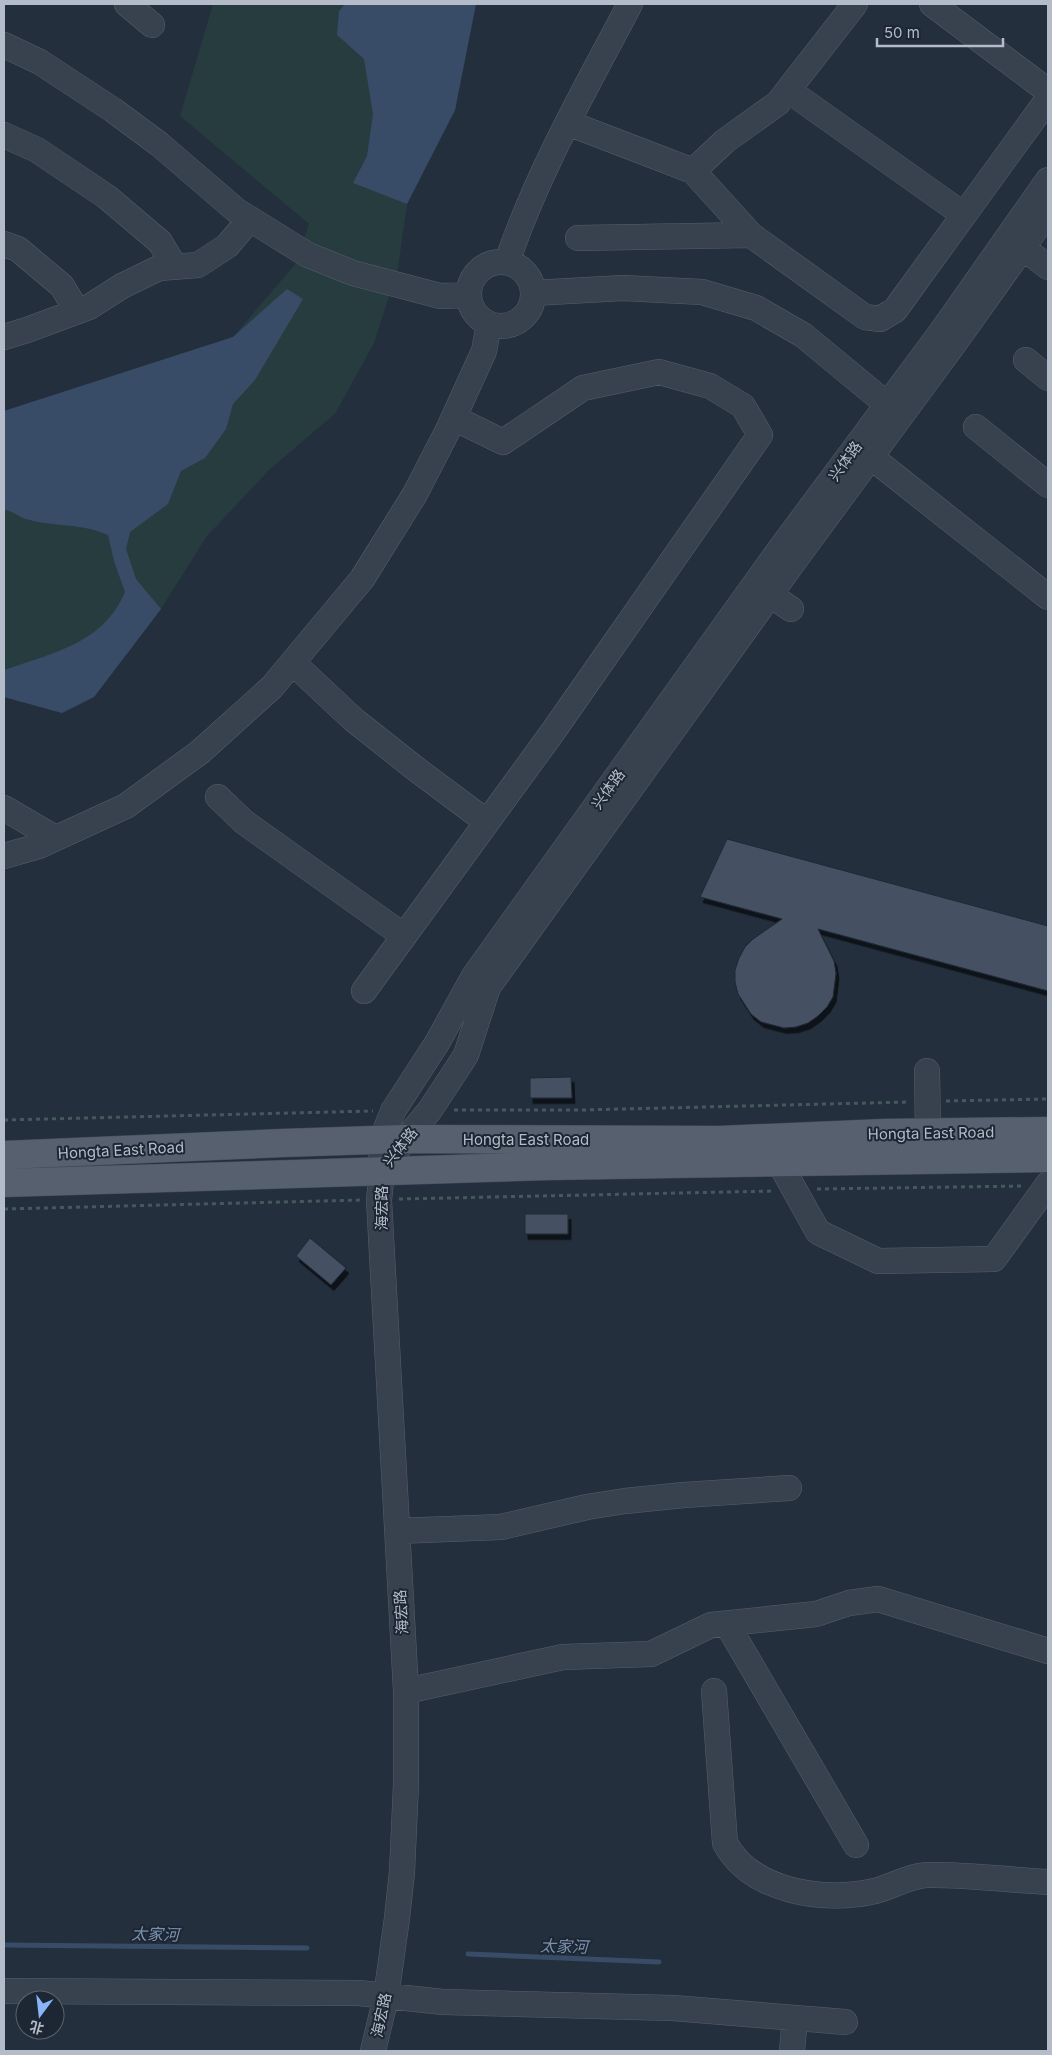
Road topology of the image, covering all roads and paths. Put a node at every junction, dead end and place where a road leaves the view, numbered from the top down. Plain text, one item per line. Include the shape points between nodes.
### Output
1 (127, 4) edge
2 (630, 4) edge
3 (855, 4) edge
4 (932, 4) edge
5 (152, 25) dead end
6 (4, 45) edge
7 (788, 90) junction
8 (1048, 91) edge
9 (1048, 99) edge
10 (568, 123) junction
11 (4, 135) edge
12 (693, 171) junction
13 (1048, 180) edge
14 (964, 215) junction
15 (250, 220) junction
16 (1035, 229) edge
17 (750, 235) junction
18 (578, 238) dead end
19 (4, 244) edge
20 (507, 262) junction
21 (175, 267) junction
22 (1048, 267) edge
23 (533, 293) junction
24 (468, 295) junction
25 (77, 311) junction
26 (489, 324) junction
27 (4, 337) edge
28 (1026, 360) dead end
29 (1048, 378) edge
30 (894, 410) junction
31 (454, 418) junction
32 (976, 428) dead end
33 (871, 457) junction
34 (1048, 486) edge
35 (763, 589) junction
36 (1048, 598) edge
37 (791, 609) dead end
38 (293, 663) junction
39 (218, 797) dead end
40 (4, 808) edge
41 (487, 822) junction
42 (54, 838) junction
43 (4, 856) edge
44 (404, 936) junction
45 (364, 991) dead end
46 (927, 1071) dead end
47 (1048, 1099) edge
48 (927, 1102) junction
49 (430, 1110) junction
50 (393, 1111) junction
51 (4, 1120) edge
52 (1048, 1131) edge
53 (928, 1132) junction
54 (393, 1140) junction
55 (4, 1155) edge
56 (1048, 1158) edge
57 (780, 1162) junction
58 (382, 1171) junction
59 (4, 1183) edge
60 (1048, 1185) edge
61 (793, 1190) junction
62 (379, 1200) junction
63 (4, 1209) edge
64 (788, 1488) dead end
65 (397, 1531) junction
66 (727, 1624) junction
67 (1048, 1652) edge
68 (406, 1691) junction
69 (714, 1691) dead end
70 (856, 1845) dead end
71 (1048, 1882) edge
72 (4, 1990) edge
73 (386, 1996) junction
74 (795, 2018) junction
75 (845, 2022) dead end
76 (373, 2051) edge
77 (792, 2051) edge

1 - 5 street
2 - 10 street
3 - 7 street
4 - 8 street
6 - 15 street via 40,62 113,110
7 - 12 street via 778,103 725,141
7 - 14 street
9 - 14 street
10 - 12 street
10 - 20 street via 554,148
11 - 21 street via 37,150 107,196 160,242
12 - 17 street
13 - 16 street, 兴体路
14 - 17 street via 894,310 880,319 865,317
15 - 21 street via 227,246 198,265
15 - 24 street via 308,255 353,273 440,296
16 - 22 street
16 - 30 street, 兴体路
17 - 18 street
19 - 25 street via 18,249 62,286
20 - 23 street via 525,272
20 - 24 street via 488,264 476,272
21 - 25 street via 159,268
23 - 26 street via 531,307 520,320 501,326
23 - 30 street via 623,288 702,292 756,308 803,335
24 - 26 street via 474,313
25 - 27 street
26 - 31 street via 484,351
28 - 29 street
30 - 33 street, 兴体路
30 - 35 street, 兴体路
31 - 38 street via 415,494 362,579
31 - 41 street via 503,442 583,388 659,372 710,386 744,406 760,435
32 - 34 street
33 - 35 street, 兴体路
33 - 36 street
35 - 37 street
35 - 49 street, 兴体路 via 488,987 466,1055
35 - 50 street, 兴体路 via 474,976
38 - 41 street via 354,720
38 - 42 street via 272,687 200,752 126,806
39 - 44 street via 244,822
40 - 42 street
41 - 44 street
42 - 43 street
44 - 45 street
46 - 48 street
47 - 48 path
48 - 49 path
48 - 53 street
49 - 54 street, 兴体路
50 - 51 path
50 - 54 street, 兴体路
52 - 53 main road, Hongta East Road
53 - 54 main road, Hongta East Road via 720,1140
54 - 55 main road, Hongta East Road
54 - 58 street, 兴体路
56 - 57 main road, Hongta East Road
57 - 58 main road, Hongta East Road
57 - 61 street
58 - 59 main road, Hongta East Road
58 - 62 street, 海宏路
60 - 61 path
60 - 61 street via 994,1259 878,1261 818,1232
61 - 62 path
62 - 63 path
62 - 65 street, 海宏路
64 - 65 street via 625,1501 500,1526
65 - 68 street, 海宏路
66 - 67 street via 816,1614 849,1602 878,1599
66 - 68 street via 711,1625 651,1654 563,1657
66 - 70 street
68 - 73 street, 海宏路 via 402,1872
69 - 71 street via 725,1843 731,1854 750,1871 784,1888 835,1896 874,1891 924,1875
72 - 73 street via 359,1993
73 - 74 street via 443,2002 673,2008
73 - 76 street, 海宏路
74 - 75 street
74 - 77 street

